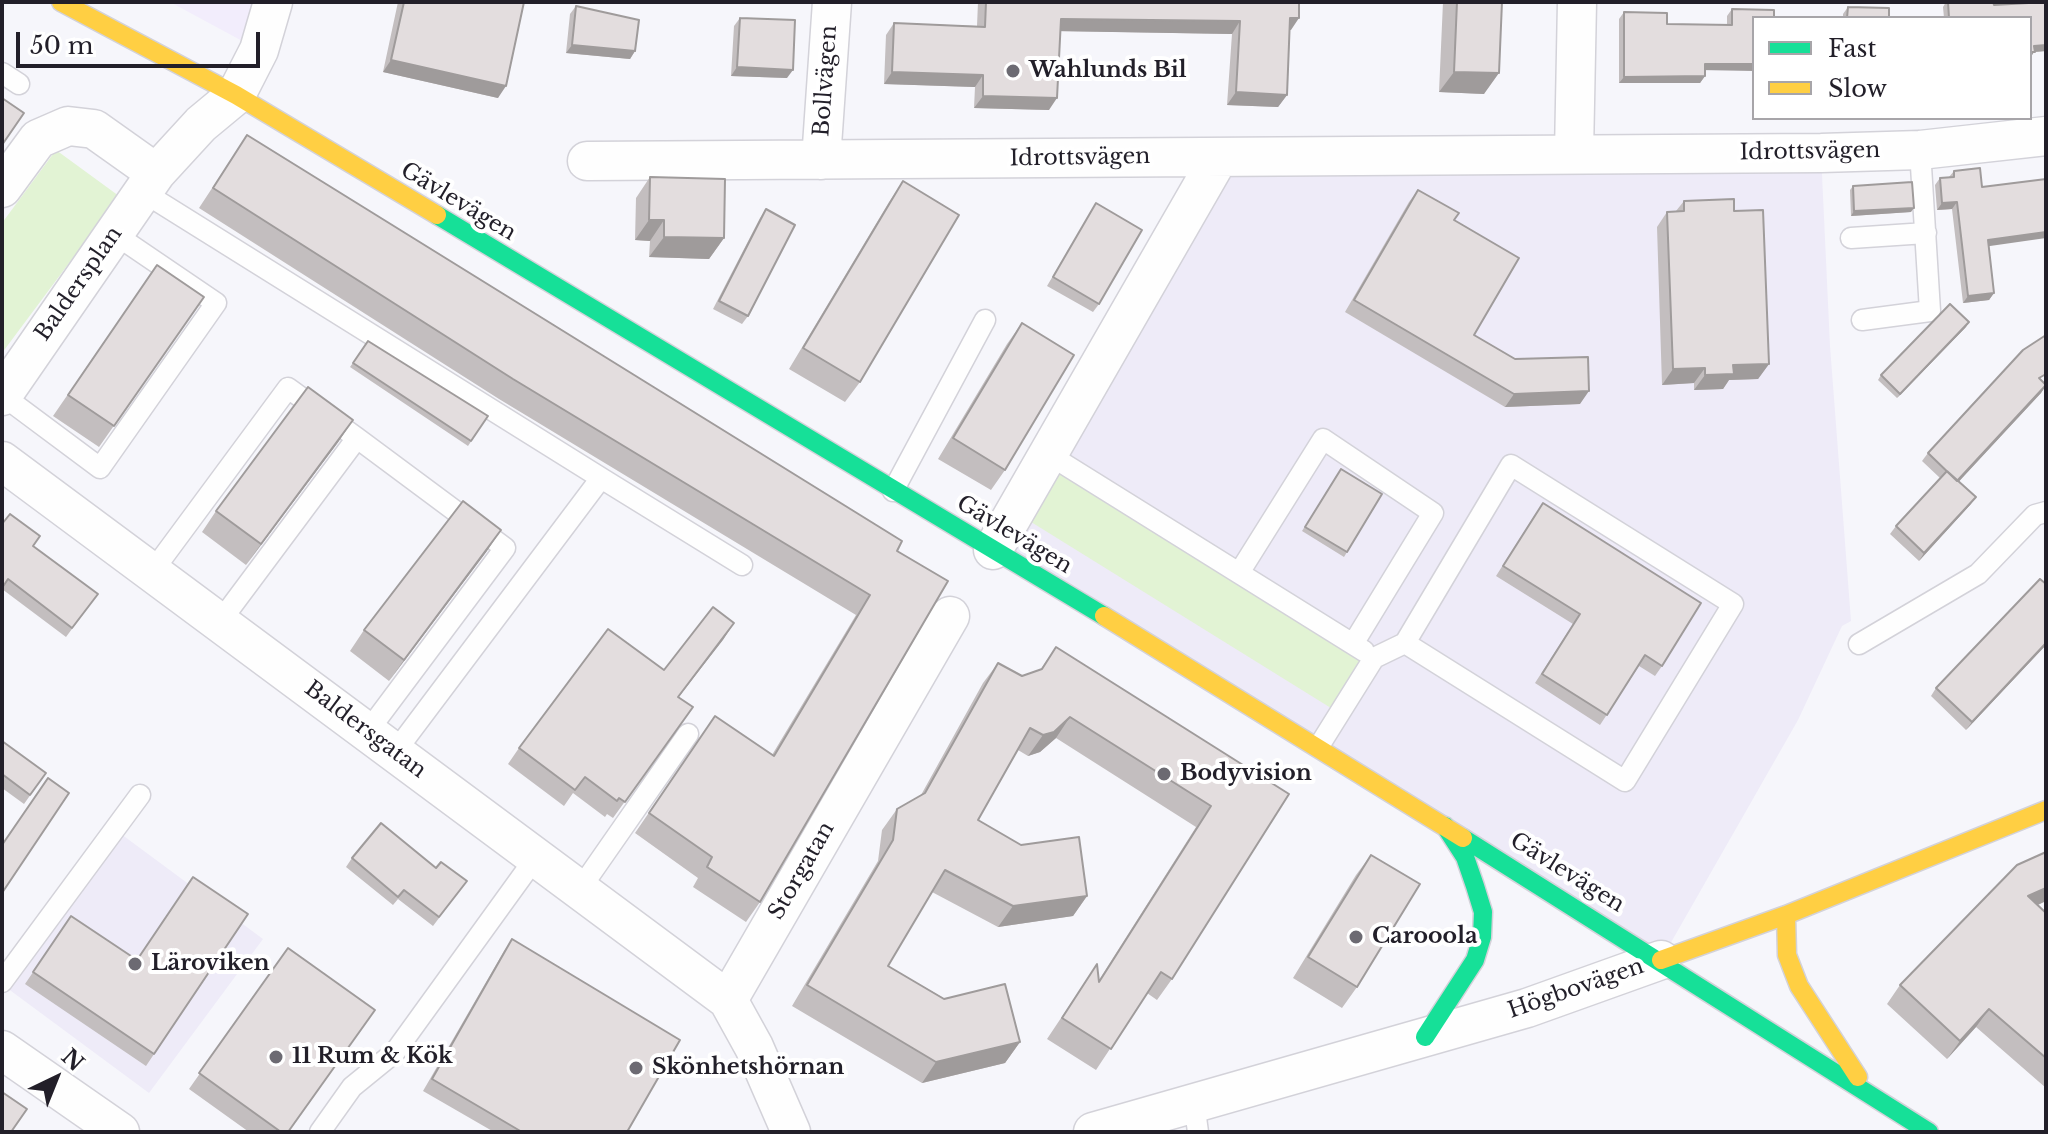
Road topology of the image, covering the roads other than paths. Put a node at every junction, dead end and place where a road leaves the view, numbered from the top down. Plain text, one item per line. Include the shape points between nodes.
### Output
1 (61, 2) edge
2 (273, 2) edge
3 (832, 2) edge
4 (1577, 2) edge
5 (236, 95) junction
6 (2046, 136) edge
7 (1920, 150) junction
8 (1574, 153) junction
9 (1219, 157) junction
10 (821, 160) junction
11 (587, 161) dead end
12 (150, 182) junction
13 (2, 188) edge
14 (113, 233) junction
15 (1926, 233) junction
16 (1851, 238) dead end
17 (985, 320) dead end
18 (1862, 320) dead end
19 (2, 395) edge
20 (357, 438) junction
21 (1048, 454) junction
22 (2, 461) edge
23 (601, 478) junction
24 (893, 491) junction
25 (2046, 512) edge
26 (993, 550) junction
27 (742, 565) dead end
28 (152, 572) junction
29 (1239, 573) junction
30 (950, 616) edge
31 (219, 623) junction
32 (1405, 643) junction
33 (1353, 644) junction
34 (1859, 644) dead end
35 (1374, 658) junction
36 (688, 734) edge
37 (382, 742) junction
38 (1319, 746) junction
39 (140, 795) dead end
40 (2046, 810) edge
41 (1444, 824) junction
42 (536, 857) junction
43 (580, 889) junction
44 (1786, 915) junction
45 (1661, 960) junction
46 (2, 982) edge
47 (728, 1000) junction
48 (1425, 1037) junction
49 (2, 1050) edge
50 (1870, 1094) junction
51 (1196, 1118) edge
52 (120, 1132) edge
53 (320, 1132) edge
54 (791, 1132) edge
55 (1093, 1132) edge
56 (1929, 1132) edge

1 - 5 main road, Gävlevägen
2 - 5 street via 259,50
3 - 10 street, Bollvägen
4 - 8 street
5 - 12 street, Baldersplan via 201,124
5 - 24 main road, Gävlevägen
6 - 7 street, Idrottsvägen
7 - 8 street, Idrottsvägen
7 - 15 lane
8 - 9 street, Idrottsvägen
9 - 10 street, Idrottsvägen
9 - 21 street
10 - 11 street, Idrottsvägen
12 - 13 street via 94,129 68,126 38,139
12 - 14 street, Baldersplan
12 - 23 lane
14 - 19 street, Baldersplan
14 - 19 lane via 216,303 100,468
15 - 16 lane
15 - 18 lane via 1930,311
17 - 24 lane
20 - 28 lane via 288,388
20 - 31 lane
20 - 37 lane via 505,548
21 - 26 street
21 - 29 lane
22 - 28 street, Baldersgatan
23 - 27 lane
23 - 37 lane
24 - 26 main road, Gävlevägen
25 - 34 lane via 2035,515 1978,574
26 - 38 main road, Gävlevägen
28 - 31 street, Baldersgatan
29 - 33 lane
29 - 33 lane via 1323,439 1433,513
30 - 47 street, Storgatan
31 - 37 street, Baldersgatan
32 - 32 lane via 1625,781 1733,604 1511,465
32 - 35 lane
33 - 35 lane
35 - 38 lane
36 - 43 lane
37 - 42 street, Baldersgatan
38 - 41 main road, Gävlevägen
39 - 46 lane
40 - 44 main road, Högbovägen
41 - 45 main road, Gävlevägen
41 - 48 main road via 1465,857 1475,886 1483,912 1482,937 1475,960
42 - 43 street, Baldersgatan
42 - 53 lane via 395,1052 352,1087
43 - 47 street, Baldersgatan
44 - 45 main road, Högbovägen
44 - 50 main road via 1787,955 1799,986
45 - 48 street, Högbovägen via 1527,1008
45 - 50 main road, Gävlevägen
47 - 54 street
48 - 51 street, Högbovägen
49 - 52 street
50 - 56 main road, Gävlevägen
51 - 55 street, Högbovägen

